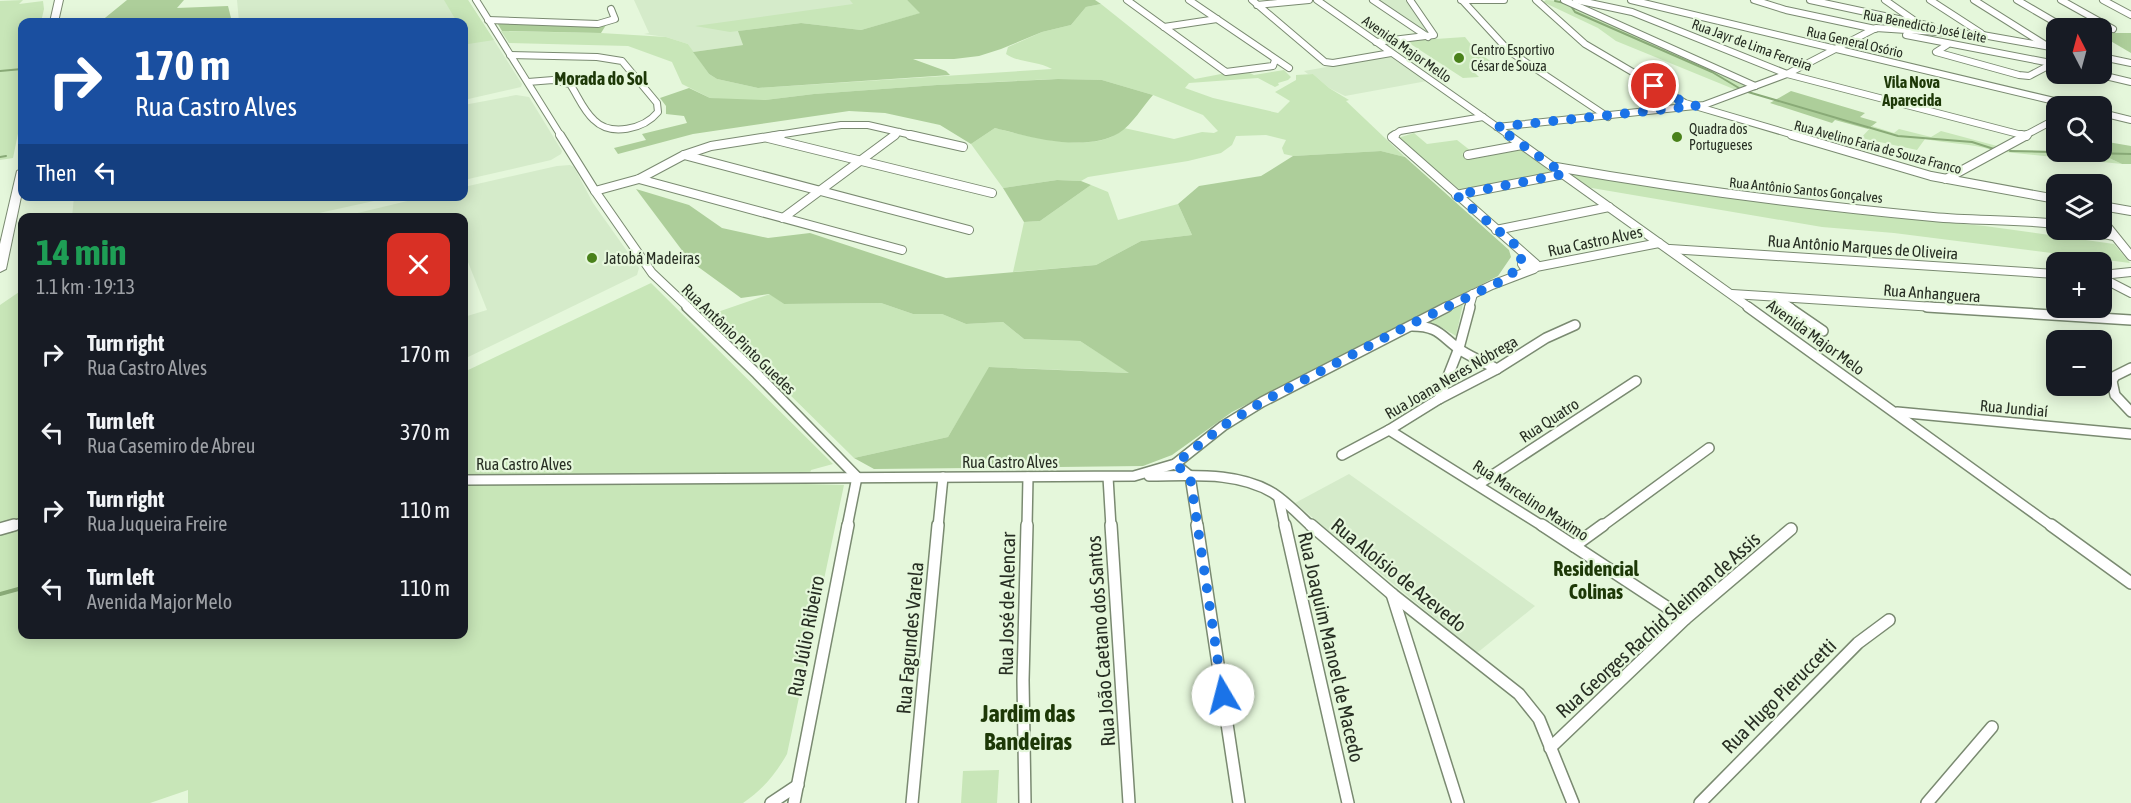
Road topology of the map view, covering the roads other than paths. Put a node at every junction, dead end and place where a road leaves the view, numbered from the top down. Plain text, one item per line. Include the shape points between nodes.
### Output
1 (59, 0) edge
2 (476, 0) edge
3 (1127, 0) edge
4 (1189, 0) edge
5 (1309, 0) edge
6 (1317, 0) edge
7 (1373, 0) edge
8 (1410, 0) edge
9 (1462, 0) edge
10 (1504, 0) edge
11 (1536, 0) edge
12 (1564, 0) edge
13 (1575, 0) edge
14 (1631, 0) edge
15 (1754, 0) edge
16 (1810, 0) edge
17 (1838, 0) edge
18 (1885, 0) edge
19 (1930, 0) edge
20 (1974, 0) edge
21 (2017, 0) edge
22 (2061, 0) edge
23 (2103, 0) edge
24 (1254, 2) edge
25 (1843, 7) junction
26 (612, 9) dead end
27 (1906, 14) junction
28 (2131, 15) edge
29 (1886, 17) junction
30 (55, 18) edge
31 (2048, 18) edge
32 (1216, 19) junction
33 (488, 20) junction
34 (1921, 26) junction
35 (1164, 27) junction
36 (1874, 29) junction
37 (2113, 29) dead end
38 (1913, 30) junction
39 (1930, 31) junction
40 (1983, 35) junction
41 (1428, 37) junction
42 (1376, 42) junction
43 (1947, 45) dead end
44 (2046, 46) edge
45 (2046, 47) edge
46 (1833, 49) junction
47 (1391, 52) junction
48 (2003, 53) junction
49 (510, 55) junction
50 (2112, 56) edge
51 (2112, 59) edge
52 (2119, 61) junction
53 (2046, 62) edge
54 (2131, 63) edge
55 (1984, 66) junction
56 (2046, 67) dead end
57 (1787, 74) junction
58 (2112, 78) edge
59 (528, 82) junction
60 (2131, 82) edge
61 (1755, 86) junction
62 (2046, 99) edge
63 (1696, 106) junction
64 (2112, 115) edge
65 (1483, 117) junction
66 (1608, 117) junction
67 (2131, 120) edge
68 (2046, 125) edge
69 (1497, 127) junction
70 (899, 132) junction
71 (763, 136) junction
72 (2026, 136) junction
73 (1522, 145) junction
74 (963, 147) dead end
75 (684, 155) junction
76 (1468, 155) dead end
77 (861, 161) junction
78 (1553, 167) junction
79 (1564, 174) junction
80 (639, 179) junction
81 (1946, 179) junction
82 (18, 189) edge
83 (595, 191) junction
84 (820, 191) junction
85 (992, 193) dead end
86 (1456, 195) junction
87 (2046, 196) edge
88 (1609, 207) junction
89 (2112, 208) edge
90 (2131, 211) edge
91 (783, 218) junction
92 (2046, 223) edge
93 (969, 230) dead end
94 (1496, 230) junction
95 (2112, 233) edge
96 (2114, 236) joint
97 (1659, 243) junction
98 (1519, 248) junction
99 (1668, 249) junction
100 (902, 250) dead end
101 (2131, 256) edge
102 (1522, 263) junction
103 (1535, 267) junction
104 (0, 269) edge
105 (2131, 272) edge
106 (2046, 273) edge
107 (2112, 275) edge
108 (1506, 279) junction
109 (2112, 282) edge
110 (2131, 293) edge
111 (1473, 294) junction
112 (1730, 294) junction
113 (1775, 297) junction
114 (2131, 320) edge
115 (1575, 325) dead end
116 (1407, 326) junction
117 (1823, 332) dead end
118 (1459, 348) junction
119 (2131, 368) edge
120 (1497, 369) junction
121 (1636, 381) dead end
122 (1439, 399) junction
123 (1895, 412) junction
124 (2131, 412) edge
125 (1389, 430) junction
126 (2131, 434) edge
127 (1709, 448) dead end
128 (1342, 455) dead end
129 (1175, 464) junction
130 (1134, 476) junction
131 (1190, 476) junction
132 (857, 477) junction
133 (943, 477) junction
134 (1028, 477) junction
135 (1108, 477) junction
136 (468, 480) edge
137 (1479, 484) junction
138 (1279, 499) junction
139 (18, 523) edge
140 (0, 529) edge
141 (1791, 529) dead end
142 (1574, 546) junction
143 (2131, 583) edge
144 (1392, 594) junction
145 (1685, 619) junction
146 (1889, 620) dead end
147 (1992, 727) dead end
148 (1550, 748) junction
149 (798, 785) junction
150 (771, 803) edge
151 (794, 803) edge
152 (912, 803) edge
153 (1026, 803) edge
154 (1129, 803) edge
155 (1239, 803) edge
156 (1348, 803) edge
157 (1458, 803) edge
158 (1573, 803) edge
159 (1700, 803) edge
160 (1927, 803) edge

1 - 30 street
2 - 33 street, Rua Antônio Pinto Guedes
3 - 35 street
4 - 32 street
5 - 24 street
6 - 42 street, Avenida Major Mello
7 - 41 street
8 - 41 street via 1433,33
9 - 10 street
9 - 66 street via 1509,51
11 - 63 street, Rua Avelino Faria de Souza Franco via 1585,44 1669,95
12 - 61 street
13 - 57 street, Rua Jayr de Lima Ferreira via 1632,12
14 - 46 street, Rua General Osório
15 - 36 street, Rua Benedicto José Leite
16 - 25 street
17 - 25 street
18 - 27 street
19 - 40 street
20 - 44 street
21 - 31 street
22 - 37 street
23 - 28 street
24 - 47 street via 1328,63
25 - 29 street
26 - 33 street via 615,19 598,24
27 - 29 street
27 - 34 street
29 - 34 street
32 - 35 street
32 - 35 street via 1274,63 1237,72 1222,70
33 - 49 street, Rua Antônio Pinto Guedes
34 - 38 street
34 - 39 street
34 - 40 street
36 - 38 street
36 - 46 street
36 - 48 street, Rua Benedicto José Leite
38 - 39 street
39 - 40 street
40 - 45 street
41 - 42 street
42 - 47 street, Avenida Major Mello
43 - 55 street via 1936,52
46 - 57 street
46 - 62 street, Rua General Osório
47 - 65 street, Avenida Major Mello
48 - 53 street, Rua Benedicto José Leite
48 - 55 street
49 - 59 street, Rua Antônio Pinto Guedes
49 - 59 street via 622,61 657,103 658,112 641,125 608,128 595,122 570,84 553,80
50 - 52 street
51 - 52 street
52 - 54 street
55 - 56 street via 2025,76
57 - 61 street
57 - 72 street, Rua Jayr de Lima Ferreira
58 - 60 street
59 - 83 street, Rua Antônio Pinto Guedes
61 - 63 street
63 - 66 street
63 - 81 street, Rua Avelino Faria de Souza Franco
64 - 67 street
65 - 69 street, Avenida Major Melo
65 - 86 street via 1395,133 1392,137
66 - 69 street
68 - 72 street
69 - 73 street, Avenida Major Melo
70 - 71 street via 852,124
70 - 74 street
70 - 77 street
71 - 75 street
71 - 77 street
72 - 81 street
73 - 76 street
73 - 78 street, Avenida Major Melo
75 - 80 street
75 - 84 street
77 - 84 street
77 - 85 street
78 - 79 street, Avenida Major Melo
78 - 92 street, Rua Antônio Santos Gonçalves via 1676,188 1831,207
79 - 86 street
79 - 88 street, Avenida Major Melo
80 - 83 street
80 - 91 street
81 - 87 street, Rua Avelino Faria de Souza Franco
82 - 104 street
83 - 132 street, Rua Antônio Pinto Guedes via 652,273
84 - 91 street
84 - 93 street
86 - 94 street
88 - 94 street
88 - 97 street, Avenida Major Melo
89 - 90 street
91 - 100 street
94 - 98 street
95 - 96 street
96 - 101 street
97 - 99 street, Avenida Major Melo
97 - 103 street, Rua Castro Alves
98 - 102 street
98 - 103 street
99 - 106 street, Rua Antônio Marques de Oliveira
99 - 112 street, Avenida Major Melo
102 - 103 street via 1530,262
102 - 108 street, Rua Castro Alves
103 - 108 street, Rua Castro Alves
105 - 107 street
108 - 111 street, Rua Castro Alves
109 - 110 street
111 - 116 street, Rua Castro Alves
111 - 118 street
112 - 113 street, Rua Anhanguera
112 - 123 street, Avenida Major Melo
113 - 114 street, Rua Anhanguera
113 - 117 street
115 - 120 street, Rua Joana Neres Nóbrega
116 - 118 street via 1441,331
116 - 129 street, Rua Castro Alves via 1262,402 1223,426
118 - 120 street
118 - 122 street
119 - 124 street via 2112,381 2115,395
120 - 122 street, Rua Joana Neres Nóbrega
121 - 137 street, Rua Quatro
122 - 125 street, Rua Joana Neres Nóbrega
123 - 126 street, Rua Jundiaí
123 - 143 street, Avenida Major Melo
125 - 128 street, Rua Joana Neres Nóbrega
125 - 137 street, Rua Marcelino Maximo
127 - 142 street
129 - 130 street, Rua Castro Alves
129 - 131 street
130 - 131 street, Rua Aloísio de Azevedo
130 - 135 street, Rua Castro Alves
131 - 138 street, Rua Aloísio de Azevedo via 1251,483
131 - 155 street
132 - 133 street, Rua Castro Alves
132 - 136 street, Rua Castro Alves
132 - 149 street, Rua Júlio Ribeiro
133 - 134 street, Rua Castro Alves
133 - 152 street, Rua Fagundes Varela
134 - 135 street, Rua Castro Alves
134 - 153 street, Rua José de Alencar via 1023,680
135 - 154 street, Rua João Caetano dos Santos
137 - 142 street, Rua Marcelino Maximo
138 - 144 street, Rua Aloísio de Azevedo
138 - 156 street, Rua Joaquim Manoel de Macedo
139 - 140 street
141 - 145 street, Rua Georges Rachid Sleiman de Assis
142 - 145 street, Rua Marcelino Maximo
144 - 148 street, Rua Aloísio de Azevedo via 1519,694 1539,719
144 - 157 street
145 - 148 street, Rua Georges Rachid Sleiman de Assis
146 - 159 street, Rua Hugo Pieruccetti via 1858,643
147 - 160 street
148 - 158 street, Rua Aloísio de Azevedo
149 - 150 street
149 - 151 street, Rua Júlio Ribeiro

